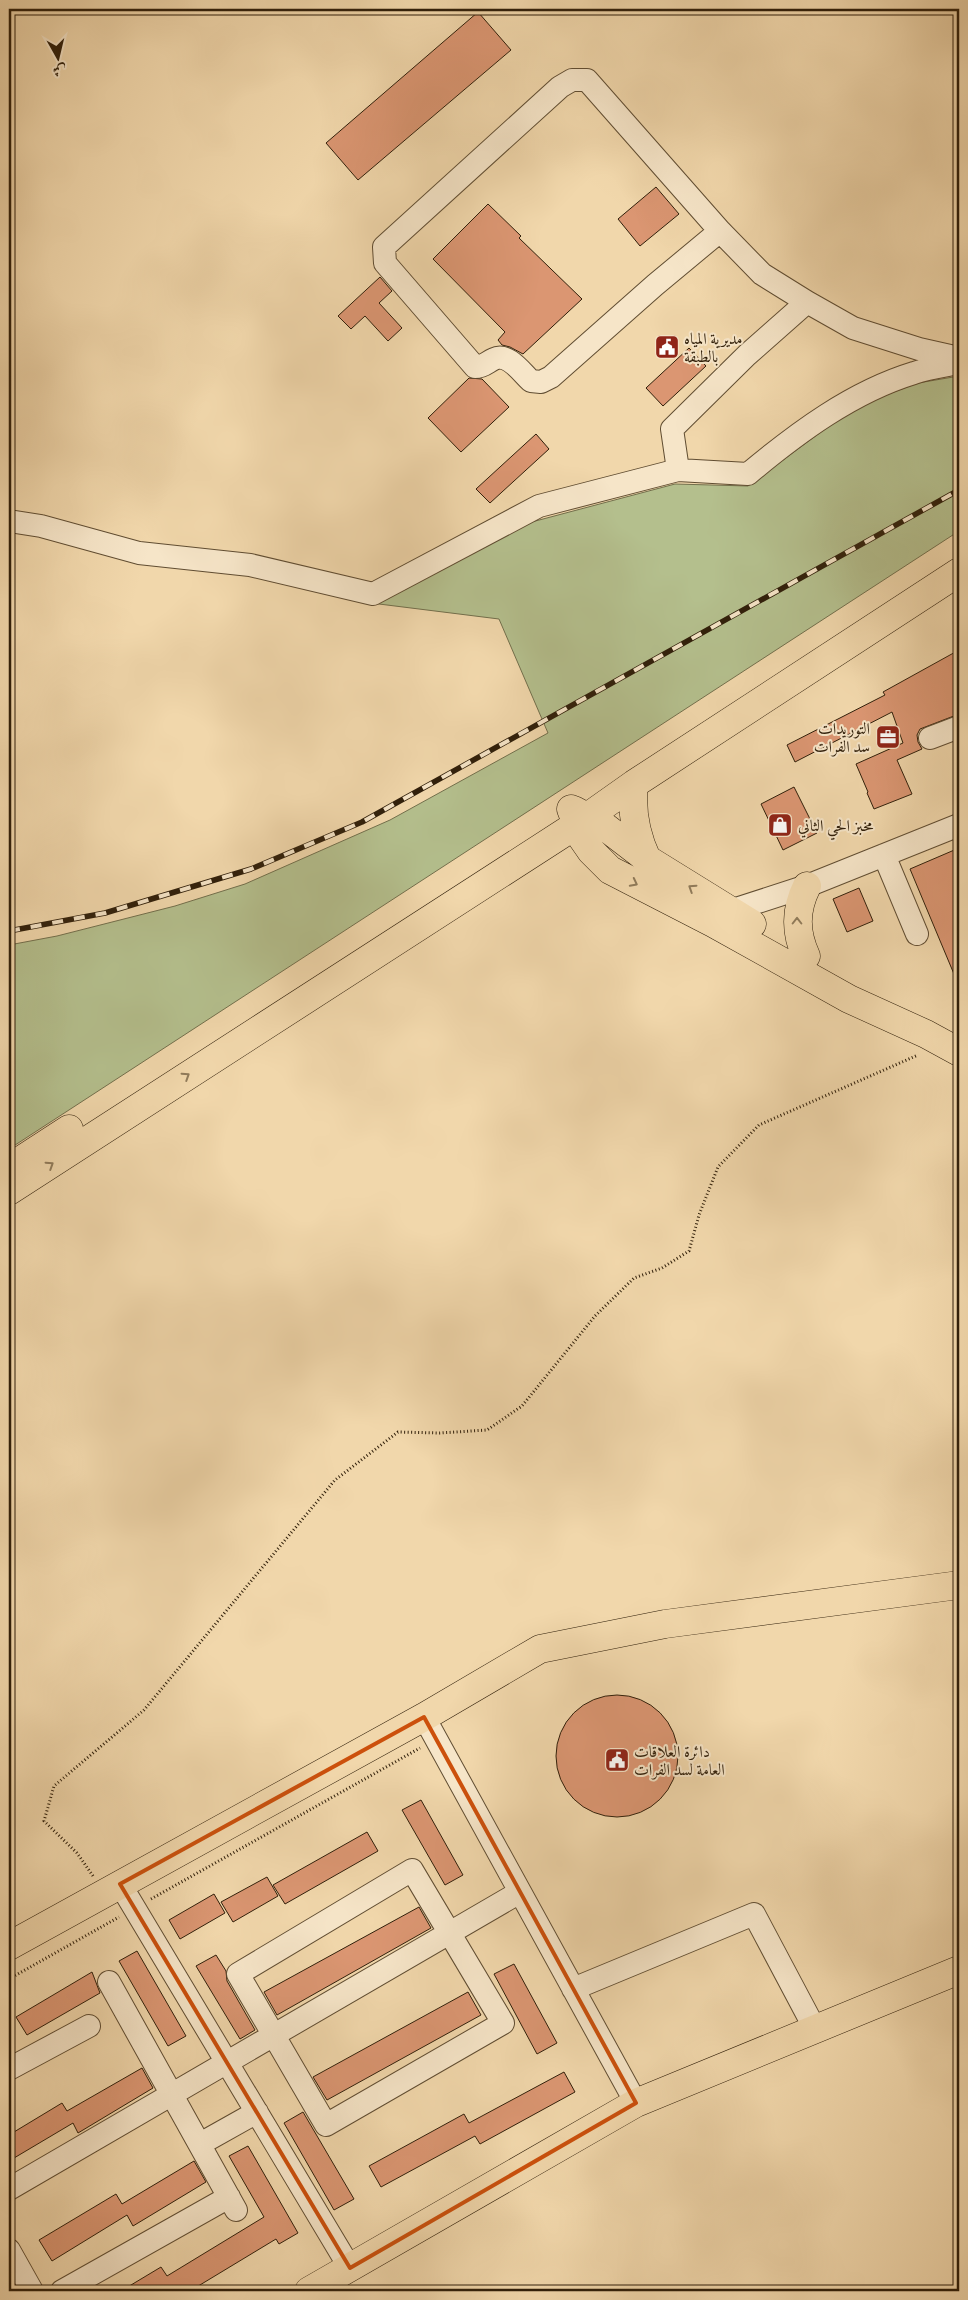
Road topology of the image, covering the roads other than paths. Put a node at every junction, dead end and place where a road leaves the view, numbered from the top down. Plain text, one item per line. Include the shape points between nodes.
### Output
1 (720, 231) junction
2 (807, 302) junction
3 (959, 358) edge
4 (959, 363) edge
5 (678, 470) junction
6 (9, 521) edge
7 (959, 551) edge
8 (959, 572) edge
9 (959, 728) edge
10 (930, 738) dead end
11 (634, 784) junction
12 (579, 817) junction
13 (959, 827) edge
14 (533, 853) junction
15 (884, 855) junction
16 (647, 859) junction
17 (610, 870) junction
18 (807, 886) junction
19 (721, 917) junction
20 (917, 934) dead end
21 (806, 956) junction
22 (943, 1044) edge
23 (9, 1168) edge
24 (9, 1191) edge
25 (959, 1585) edge
26 (430, 1728) junction
27 (112, 1888) junction
28 (520, 1892) junction
29 (450, 1932) junction
30 (9, 1946) edge
31 (959, 1970) edge
32 (109, 1982) dead end
33 (573, 1988) junction
34 (89, 2026) dead end
35 (815, 2029) junction
36 (274, 2035) junction
37 (227, 2062) junction
38 (9, 2069) edge
39 (172, 2094) junction
40 (636, 2103) junction
41 (257, 2112) junction
42 (200, 2144) junction
43 (9, 2189) edge
44 (9, 2250) edge
45 (350, 2268) junction
46 (32, 2291) edge
47 (62, 2291) edge
48 (309, 2291) edge

1 - 1 street via 551,377 541,382 531,381 502,357 475,367 385,263 383,255 384,247 560,87 572,80 587,80
1 - 2 street via 762,274
2 - 3 street via 853,328
2 - 5 street via 672,430
4 - 5 street via 914,372 848,401 782,446 748,474
5 - 6 street via 539,506 373,594 250,565 138,553 40,526
7 - 12 main road
8 - 11 main road
9 - 10 street
11 - 12 main road
11 - 16 main road via 632,815
12 - 14 main road
12 - 16 main road
12 - 17 main road via 591,852
12 - 23 main road
13 - 15 street
14 - 17 main road via 573,854
24 -> 14 main road
15 - 18 street
15 - 20 street
19 -> 16 main road
17 -> 19 main road
18 - 19 street
21 -> 18 main road via 797,921 801,897
19 - 21 main road
19 - 22 main road via 849,999
21 - 22 main road
25 - 26 main road via 665,1624 540,1649
26 - 27 main road
26 - 28 street
27 - 30 main road
27 - 37 street via 135,1908
28 - 29 street
28 - 33 street
29 - 36 street
29 - 36 street via 412,1870 238,1974
29 - 36 street via 503,2023 326,2125
31 - 35 main road
32 - 39 street
33 - 35 street via 754,1914
33 - 40 street
34 - 38 street
35 - 40 main road
36 - 37 street
37 - 39 street
37 - 41 street
39 - 42 street
39 - 43 street
40 - 45 main road
41 - 42 street
41 - 45 street
42 - 47 street via 233,2203
44 - 46 street
45 - 48 main road

